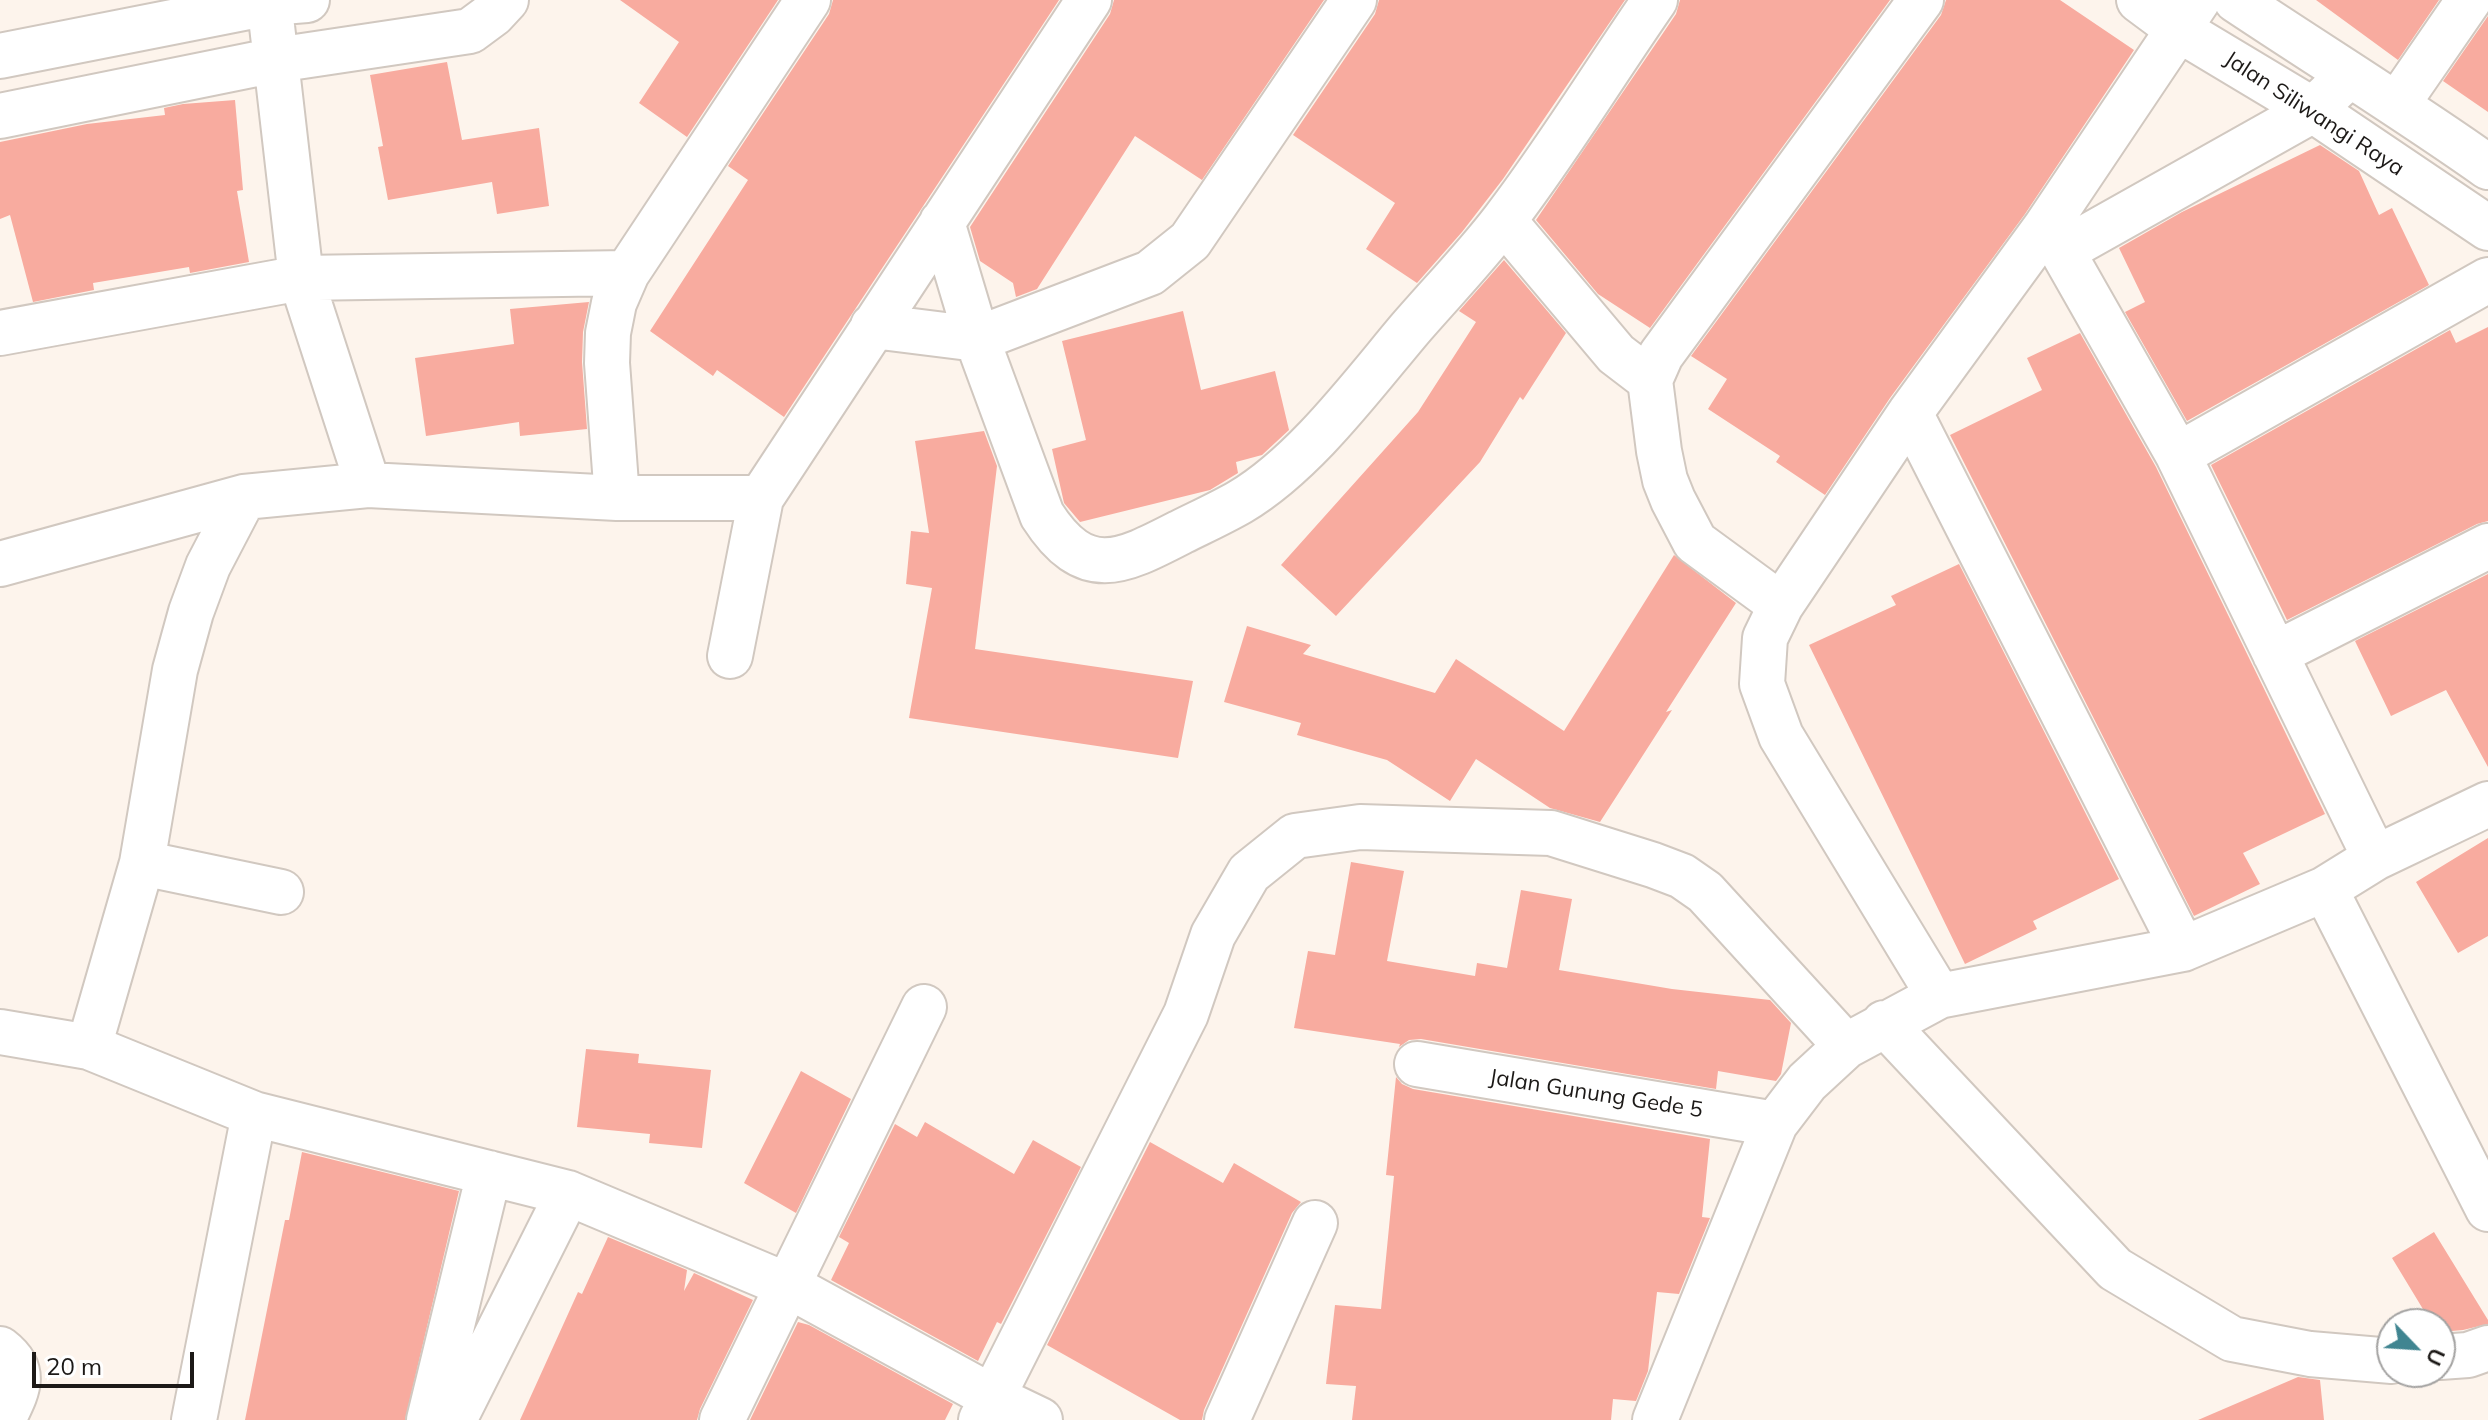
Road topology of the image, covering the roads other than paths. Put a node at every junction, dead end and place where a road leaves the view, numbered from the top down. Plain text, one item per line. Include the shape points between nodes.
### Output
1 (506, 0) edge
2 (808, 0) edge
3 (1089, 0) edge
4 (1354, 0) edge
5 (1655, 0) edge
6 (1921, 0) edge
7 (2139, 0) edge
8 (2236, 0) edge
9 (2469, 0) edge
10 (282, 1) edge
11 (140, 14) edge
12 (2188, 14) edge
13 (0, 56) edge
14 (276, 60) junction
15 (2349, 75) junction
16 (2398, 103) junction
17 (2313, 110) junction
18 (0, 116) edge
19 (2488, 167) edge
20 (1504, 221) junction
21 (942, 222) junction
22 (2488, 228) edge
23 (2053, 240) junction
24 (627, 273) junction
25 (301, 278) junction
26 (2488, 280) edge
27 (873, 326) junction
28 (0, 333) edge
29 (977, 339) junction
30 (1650, 380) junction
31 (1910, 413) junction
32 (2178, 455) junction
33 (368, 485) junction
34 (244, 497) junction
35 (617, 498) junction
36 (761, 498) junction
37 (2488, 546) edge
38 (0, 564) edge
39 (1781, 605) junction
40 (2275, 654) junction
41 (730, 656) dead end
42 (2488, 804) edge
43 (2375, 858) junction
44 (142, 863) junction
45 (2325, 889) junction
46 (281, 892) dead end
47 (2183, 949) junction
48 (1939, 996) junction
49 (924, 1007) dead end
50 (1884, 1023) junction
51 (0, 1032) edge
52 (1846, 1046) junction
53 (89, 1047) junction
54 (1417, 1064) dead end
55 (254, 1114) junction
56 (1775, 1124) junction
57 (489, 1173) junction
58 (568, 1193) junction
59 (2488, 1209) edge
60 (1315, 1223) dead end
61 (789, 1286) junction
62 (2488, 1348) edge
63 (0, 1349) edge
64 (2456, 1356) edge
65 (2376, 1360) edge
66 (986, 1409) edge
67 (3, 1420) edge
68 (194, 1420) edge
69 (429, 1420) edge
70 (454, 1420) edge
71 (722, 1420) edge
72 (1040, 1420) edge
73 (1227, 1420) edge
74 (1655, 1420) edge

1 - 14 street via 470,31
2 - 24 street
3 - 21 street
4 - 29 street via 1190,241 1150,273
5 - 20 street
6 - 30 street via 1661,355
7 - 12 street, Jalan Siliwangi Raya
8 - 15 street
9 - 16 street
10 - 11 street
10 - 14 street
11 - 13 street
12 - 17 street, Jalan Siliwangi Raya
12 - 23 street
14 - 18 street
14 - 25 street
15 - 16 street
15 - 17 street
16 - 19 street
17 - 22 street, Jalan Siliwangi Raya
17 - 23 street
20 - 29 street via 1292,461 1242,501 1120,559 1084,557 1055,535 1042,515
20 - 30 street via 1616,354
21 - 27 street
21 - 29 street
23 - 31 street
23 - 32 street
24 - 25 street
24 - 35 street via 608,333
25 - 28 street
25 - 33 street
26 - 32 street
27 - 29 street
27 - 36 street
30 - 39 street via 1665,480 1695,542
31 - 39 street
31 - 47 street
32 - 40 street
33 - 34 street
33 - 35 street
34 - 38 street
34 - 44 street via 191,612 175,670
35 - 36 street
36 - 41 street
37 - 40 street
39 - 48 street via 1765,638 1762,684 1781,736
40 - 43 street
42 - 43 street
43 - 45 street
44 - 46 street
44 - 53 street
45 - 47 street
45 - 59 street
47 - 48 street
48 - 50 street
49 - 61 street
50 - 52 street
50 - 65 street via 2115,1269 2232,1339
51 - 53 street
52 - 56 street via 1807,1082
52 - 66 street via 1705,892 1682,876 1551,833 1360,827 1295,836 1249,873 1213,935 1186,1014
53 - 55 street
54 - 56 street, Jalan Gunung Gede 5
55 - 57 street
55 - 68 street
56 - 74 street
57 - 58 street
57 - 69 street
58 - 61 street
58 - 70 street
60 - 73 street
61 - 66 street
61 - 71 street
62 - 64 street
63 - 67 street via 17,1368 19,1384
66 - 72 street

